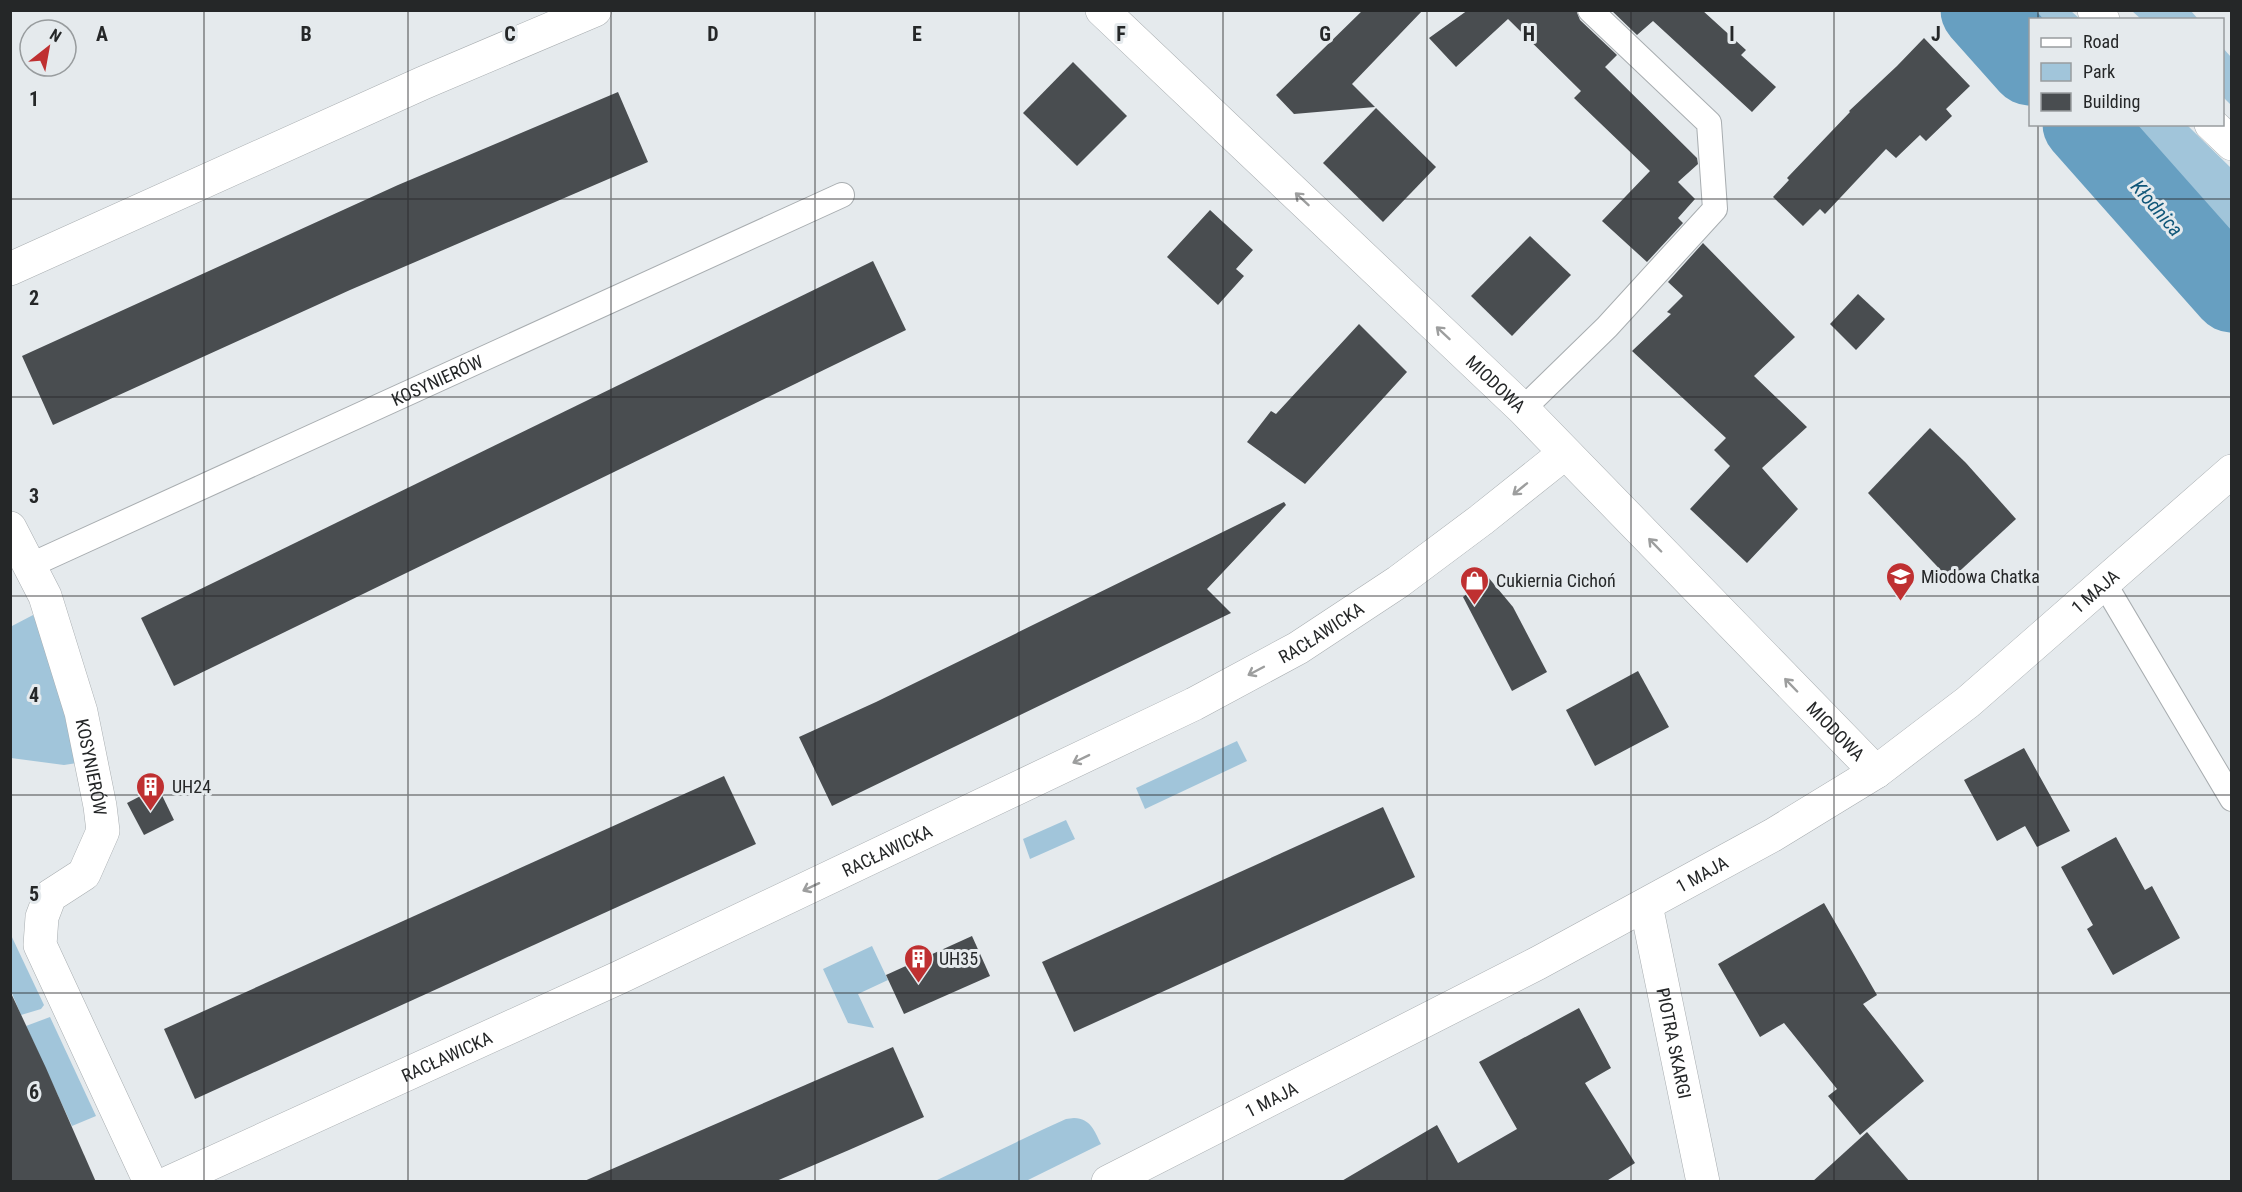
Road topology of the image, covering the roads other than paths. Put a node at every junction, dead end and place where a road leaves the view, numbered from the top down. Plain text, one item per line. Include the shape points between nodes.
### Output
1 (595, 10) edge
2 (1102, 10) edge
3 (1590, 10) edge
4 (2213, 126) edge
5 (2232, 144) edge
6 (842, 195) dead end
7 (10, 269) edge
8 (1523, 409) junction
9 (1565, 453) junction
10 (2232, 471) edge
11 (10, 528) edge
12 (31, 565) junction
13 (2104, 583) junction
14 (1876, 772) junction
15 (2232, 799) edge
16 (1646, 905) junction
17 (150, 1182) edge
18 (170, 1182) edge
19 (1108, 1182) edge
20 (1703, 1182) edge

1 - 7 street
8 -> 2 street, MIODOWA
3 - 8 lane via 1709,123 1715,209 1607,327
4 - 5 street
6 - 12 lane, KOSYNIERÓW
8 - 9 street, MIODOWA
14 -> 9 street, MIODOWA
9 -> 18 street, RACŁAWICKA via 1398,582 1298,648 1194,705 618,978
10 - 13 street, 1 MAJA
11 - 12 street, KOSYNIERÓW
12 - 17 street, KOSYNIERÓW via 45,596 81,712 103,831 84,874 50,896 42,916 40,945
13 - 14 street, 1 MAJA via 1968,702
13 - 15 lane
14 - 16 street, 1 MAJA
16 - 19 street, 1 MAJA
16 - 20 street, PIOTRA SKARGI

